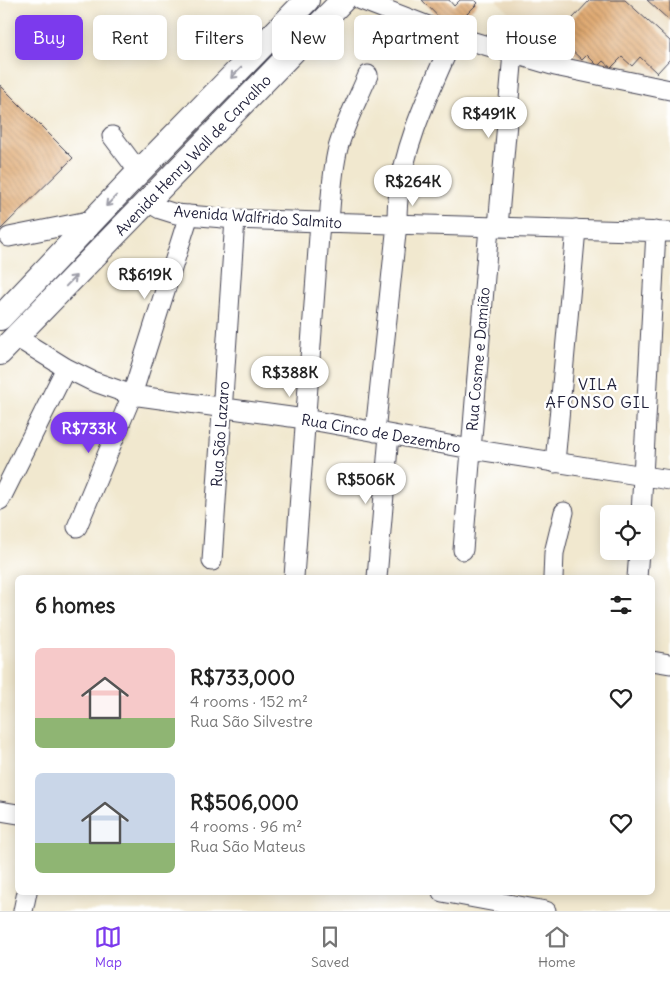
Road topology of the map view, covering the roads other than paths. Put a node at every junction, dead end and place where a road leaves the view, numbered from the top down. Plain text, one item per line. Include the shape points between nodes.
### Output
1 (307, 0) edge
2 (344, 0) edge
3 (361, 0) edge
4 (400, 15) edge
5 (444, 60) edge
6 (512, 60) edge
7 (536, 60) edge
8 (368, 75) dead end
9 (668, 87) edge
10 (112, 136) dead end
11 (136, 174) junction
12 (148, 202) junction
13 (189, 214) junction
14 (235, 218) junction
15 (93, 220) junction
16 (324, 222) junction
17 (397, 224) junction
18 (494, 227) junction
19 (576, 229) junction
20 (663, 232) edge
21 (9, 237) dead end
22 (26, 290) junction
23 (42, 311) junction
24 (0, 318) edge
25 (8, 345) edge
26 (66, 368) junction
27 (132, 395) junction
28 (222, 408) junction
29 (305, 419) junction
30 (382, 433) junction
31 (471, 449) junction
32 (555, 463) junction
33 (643, 476) junction
34 (670, 480) edge
35 (0, 500) edge
36 (641, 505) edge
37 (564, 512) dead end
38 (77, 527) dead end
39 (463, 550) dead end
40 (638, 560) edge
41 (212, 561) dead end
42 (294, 575) edge
43 (377, 575) edge
44 (553, 575) edge
45 (637, 575) edge
46 (655, 662) edge
47 (670, 664) edge
48 (0, 811) edge
49 (15, 814) edge
50 (26, 895) edge
51 (458, 895) edge
52 (23, 911) edge
53 (546, 911) edge

1 -> 11 main road, Avenida Henry Wall de Carvalho
2 - 12 main road, Avenida Henry Wall de Carvalho
3 - 4 street
5 - 17 street via 410,144 398,201
6 - 18 street, Rua Cosme e Damião
7 - 9 street
8 - 16 street via 338,150
10 - 11 street
11 - 12 main road
11 -> 15 main road, Avenida Henry Wall de Carvalho
12 - 13 street, Avenida Walfrido Salmito via 167,212
23 -> 12 main road, Avenida Henry Wall de Carvalho
13 - 14 street, Avenida Walfrido Salmito
13 - 27 street
14 - 16 street, Avenida Walfrido Salmito
14 - 28 street, Rua São Lazaro
15 - 21 street
15 - 22 main road, Avenida Henry Wall de Carvalho
16 - 17 street, Avenida Walfrido Salmito
16 - 29 street
17 - 18 street, Avenida Walfrido Salmito
17 - 30 street
18 - 19 street, Avenida Walfrido Salmito
18 - 31 street, Rua Cosme e Damião
19 - 20 street, Avenida Walfrido Salmito
19 - 32 street
20 - 33 street
22 - 23 main road
22 - 24 main road, Avenida Henry Wall de Carvalho
23 - 25 main road, Avenida Henry Wall de Carvalho
25 - 26 street, Rua Cinco de Dezembro
26 - 27 street, Rua Cinco de Dezembro
26 - 35 street
27 - 28 street, Rua Cinco de Dezembro
27 - 38 street
28 - 29 street, Rua Cinco de Dezembro
28 - 41 street, Rua São Lazaro
29 - 30 street, Rua Cinco de Dezembro
29 - 42 street
30 - 31 street, Rua Cinco de Dezembro
30 - 43 street
31 - 32 street, Rua Cinco de Dezembro
31 - 39 street, Rua Cosme e Damião
32 - 33 street, Rua Cinco de Dezembro
33 - 34 street, Rua Cinco de Dezembro
33 - 36 street
37 - 44 street via 554,553
40 - 45 street
46 - 47 street
48 - 49 street
50 - 52 street
51 - 53 street

